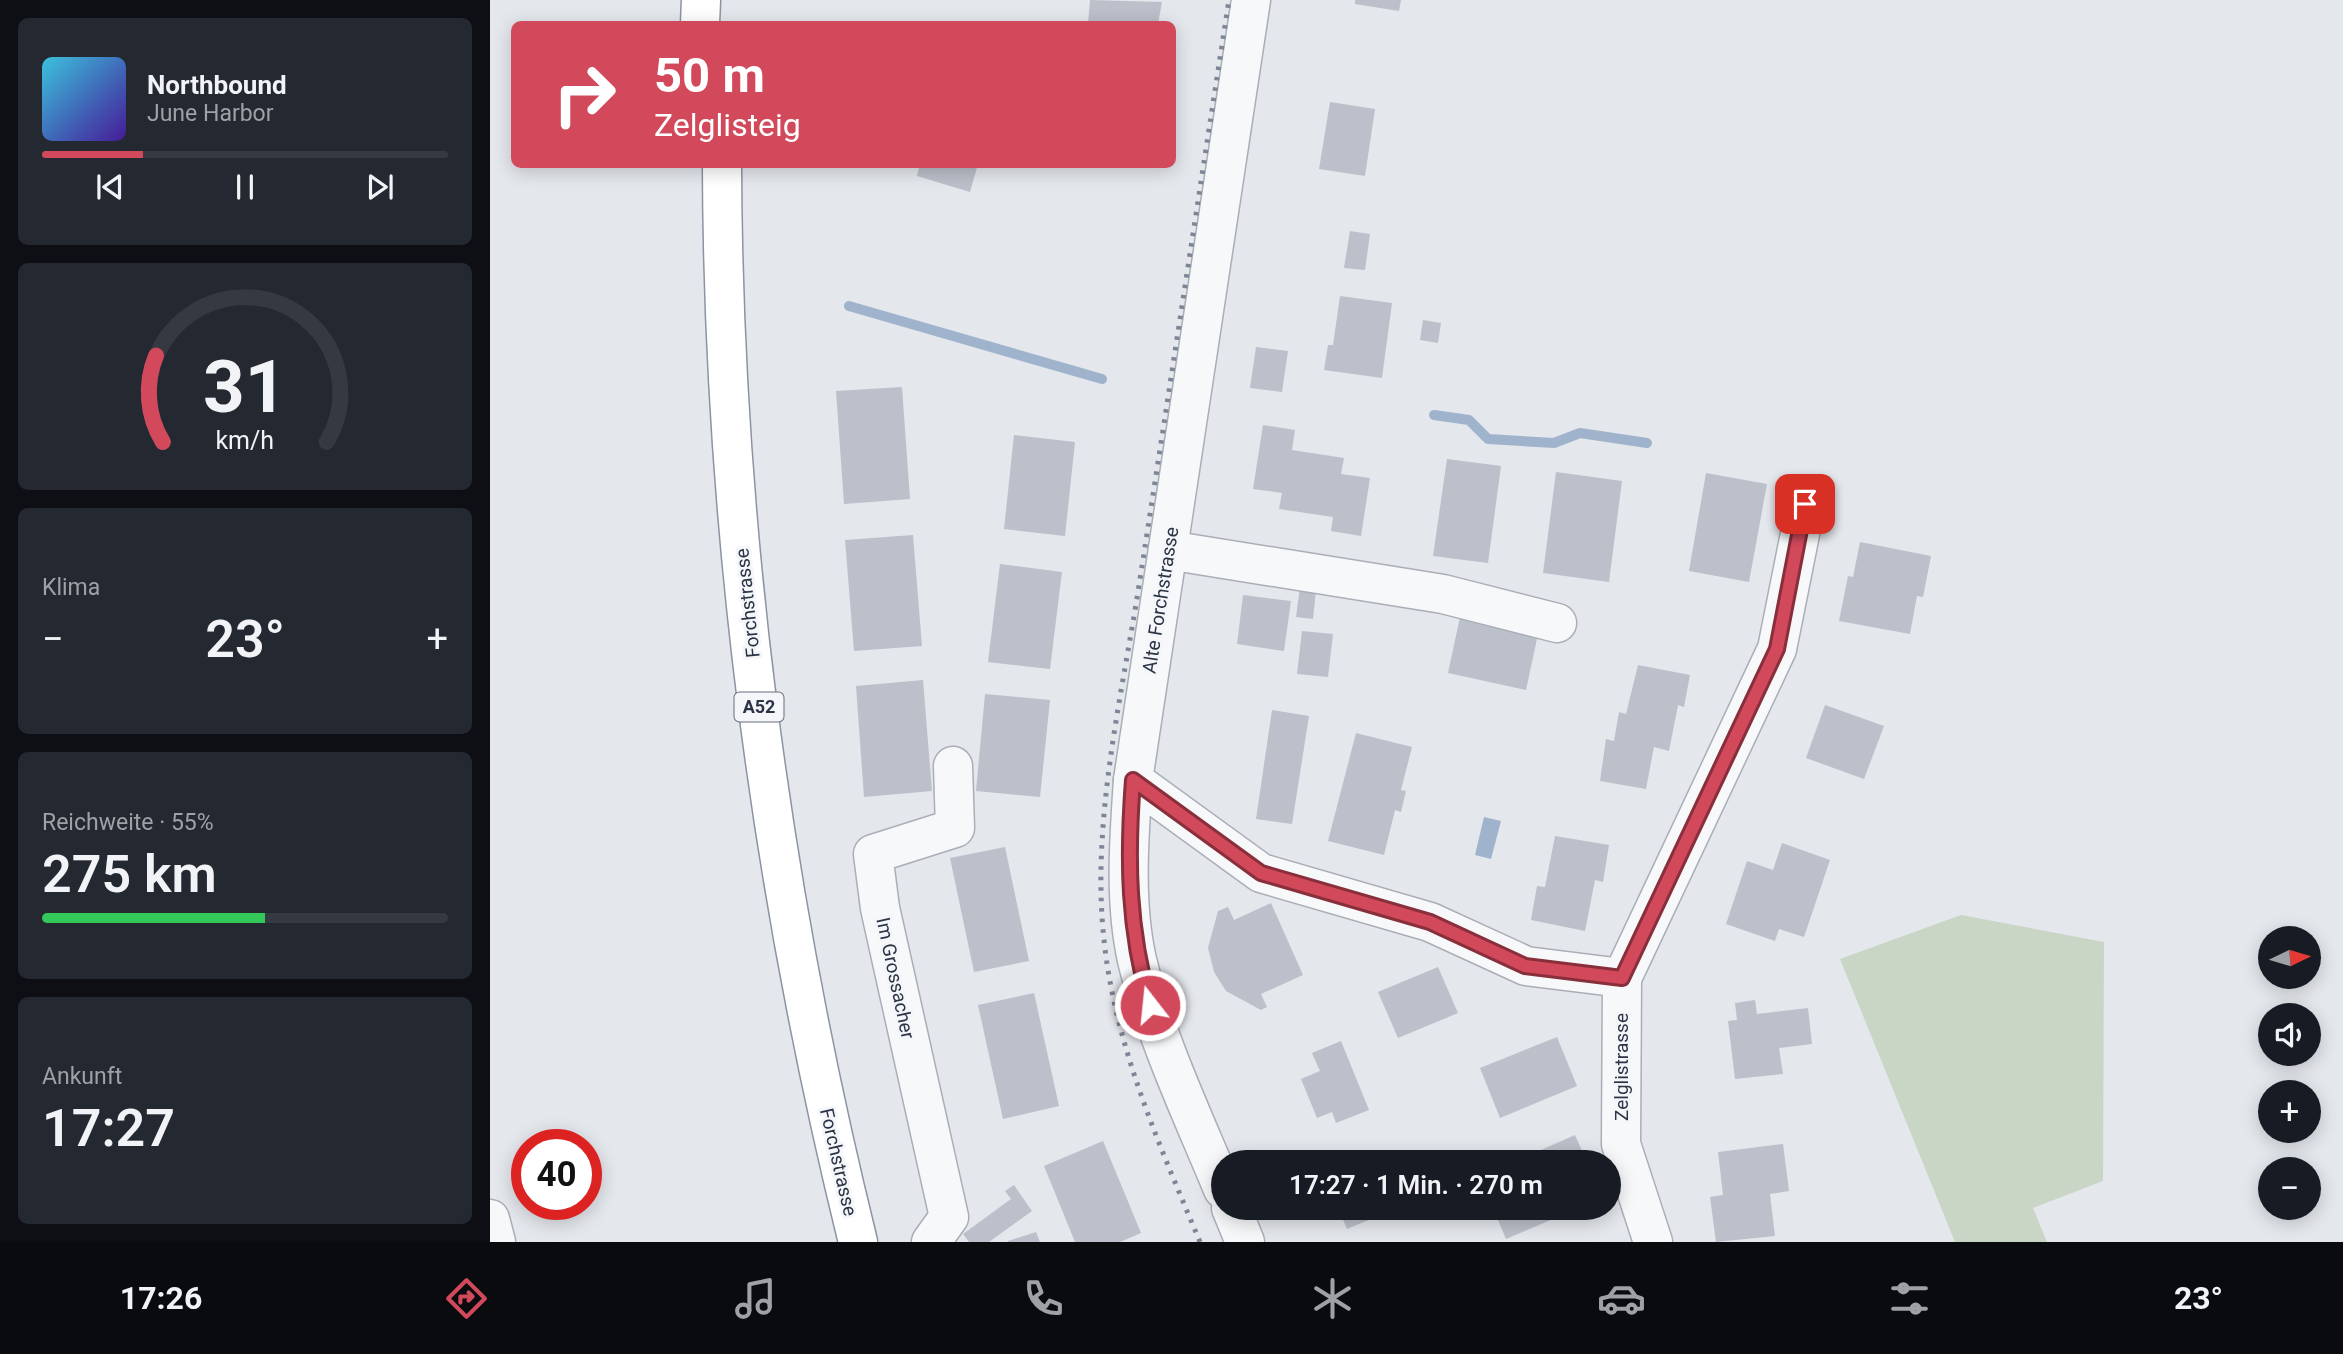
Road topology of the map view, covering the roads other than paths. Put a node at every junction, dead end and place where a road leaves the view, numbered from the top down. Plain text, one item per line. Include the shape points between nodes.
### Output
1 (701, 0) edge
2 (724, 0) edge
3 (1251, 0) edge
4 (700, 21) edge
5 (723, 21) edge
6 (699, 168) edge
7 (722, 168) edge
8 (1805, 504) dead end
9 (1168, 550) junction
10 (1557, 623) dead end
11 (953, 766) dead end
12 (1133, 780) junction
13 (1622, 978) junction
14 (1211, 1160) edge
15 (490, 1219) edge
16 (1236, 1220) edge
17 (496, 1242) edge
18 (834, 1242) edge
19 (858, 1242) edge
20 (931, 1242) edge
21 (1245, 1242) edge
22 (1653, 1242) edge

1 - 4 highway
2 - 5 highway
3 - 9 street, Alte Forchstrasse
6 - 18 highway, Forchstrasse / A52 via 708,402 737,721 773,952 803,1112
7 - 19 highway, Forchstrasse / A52 via 733,449 760,720 802,982
8 - 13 street, Zelglistrasse via 1777,649
9 - 10 street via 1443,594
9 - 12 street, Alte Forchstrasse
11 - 20 street, Im Grossacher via 955,828 873,854 880,908 949,1217
12 - 13 street via 1261,873 1430,922 1525,966
12 - 14 street, Alte Forchstrasse via 1129,887 1137,958 1157,1029
13 - 22 street, Zelglistrasse via 1621,1144
15 - 17 street
16 - 21 street

